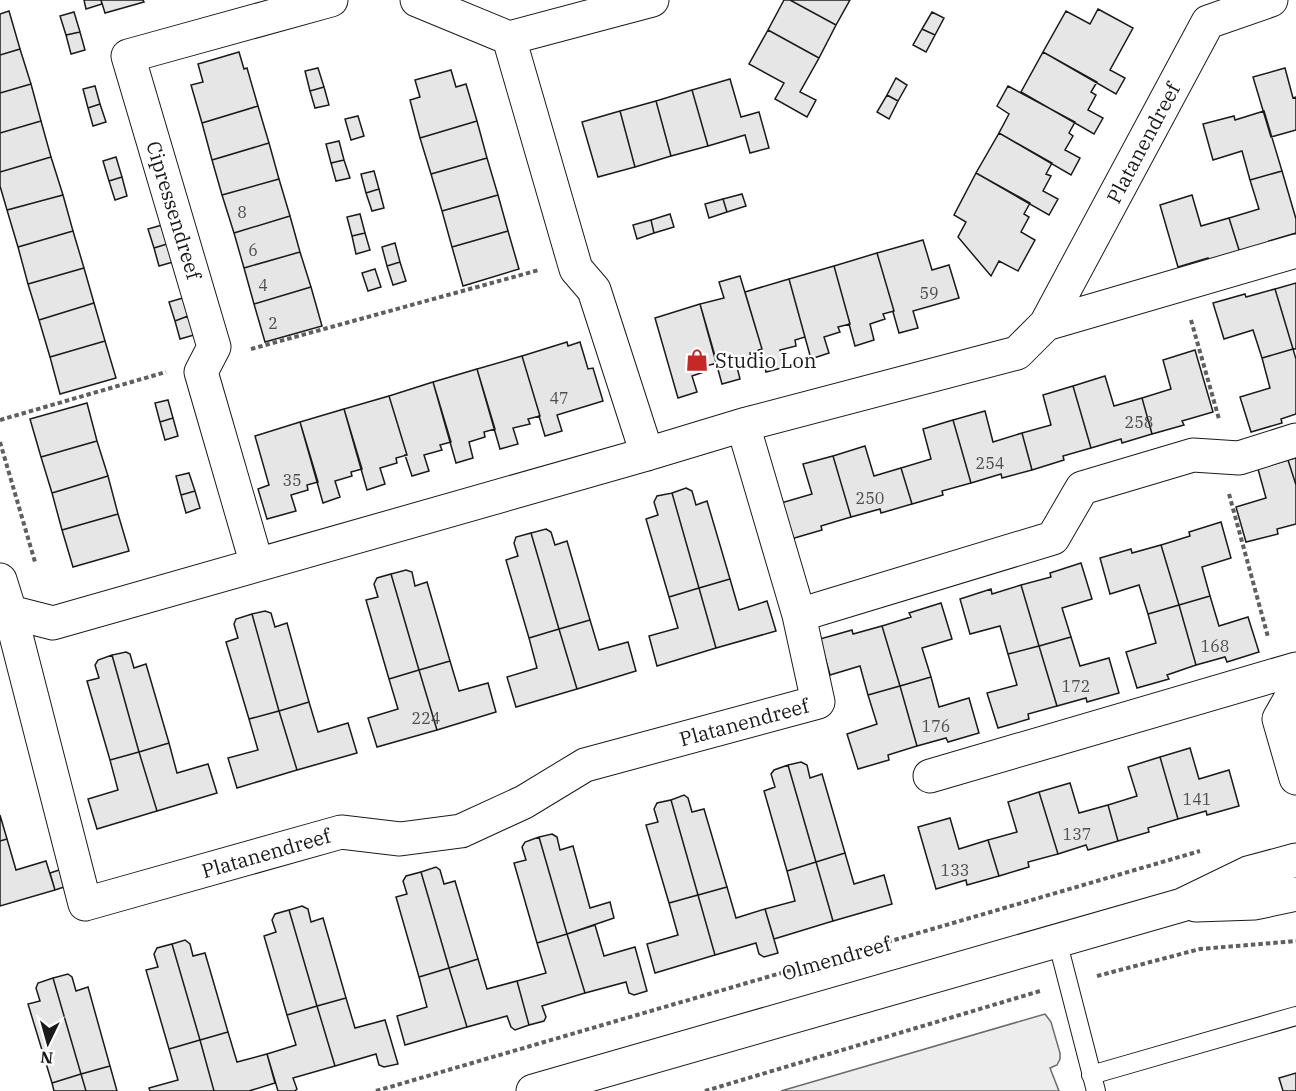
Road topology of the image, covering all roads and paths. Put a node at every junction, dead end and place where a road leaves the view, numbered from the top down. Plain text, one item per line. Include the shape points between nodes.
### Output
1 (332, 0) edge
2 (417, 0) edge
3 (652, 0) edge
4 (1271, 0) edge
5 (509, 38) junction
6 (1296, 251) edge
7 (574, 261) junction
8 (1046, 324) junction
9 (207, 360) junction
10 (0, 420) edge
11 (743, 425) junction
12 (1296, 440) edge
13 (0, 442) edge
14 (647, 454) junction
15 (257, 565) junction
16 (36, 566) dead end
17 (0, 580) edge
18 (799, 615) junction
19 (5, 617) edge
20 (1296, 669) edge
21 (1296, 688) edge
22 (930, 776) dead end
23 (1296, 778) edge
24 (1204, 850) dead end
25 (1296, 860) edge
26 (1296, 894) edge
27 (1182, 905) junction
28 (1057, 940) junction
29 (1296, 941) edge
30 (1067, 983) junction
31 (1296, 1016) edge
32 (1094, 1083) edge
33 (542, 1090) edge
34 (375, 1091) edge
35 (705, 1091) edge

1 - 9 street, Cipressendreef via 128,56 214,347
2 - 5 street
3 - 5 street
4 - 8 street, Platanendreef via 1208,22
5 - 7 street
6 - 8 street, Platanendreef
7 - 9 path
7 - 14 street via 594,290
8 - 11 street, Platanendreef via 1017,353
9 - 10 path
9 - 15 street, Cipressendreef via 201,372
11 - 14 street, Platanendreef
11 - 18 street, Platanendreef
12 - 18 street via 1239,458 1193,455 1082,488 1053,538
13 - 16 path
14 - 15 street, Platanendreef
15 - 19 street, Platanendreef via 53,623
17 - 19 street
18 - 19 street, Platanendreef via 818,702 585,765 524,802 461,831 400,839 341,832 86,904
20 - 22 street
21 - 23 street via 1279,719
24 - 34 path, Olmendreef
25 - 27 street via 1248,873
26 - 27 street via 1255,903
27 - 28 street
28 - 30 lane
28 - 33 street
29 - 30 path via 1200,948
30 - 32 lane
30 - 35 path
31 - 32 lane

